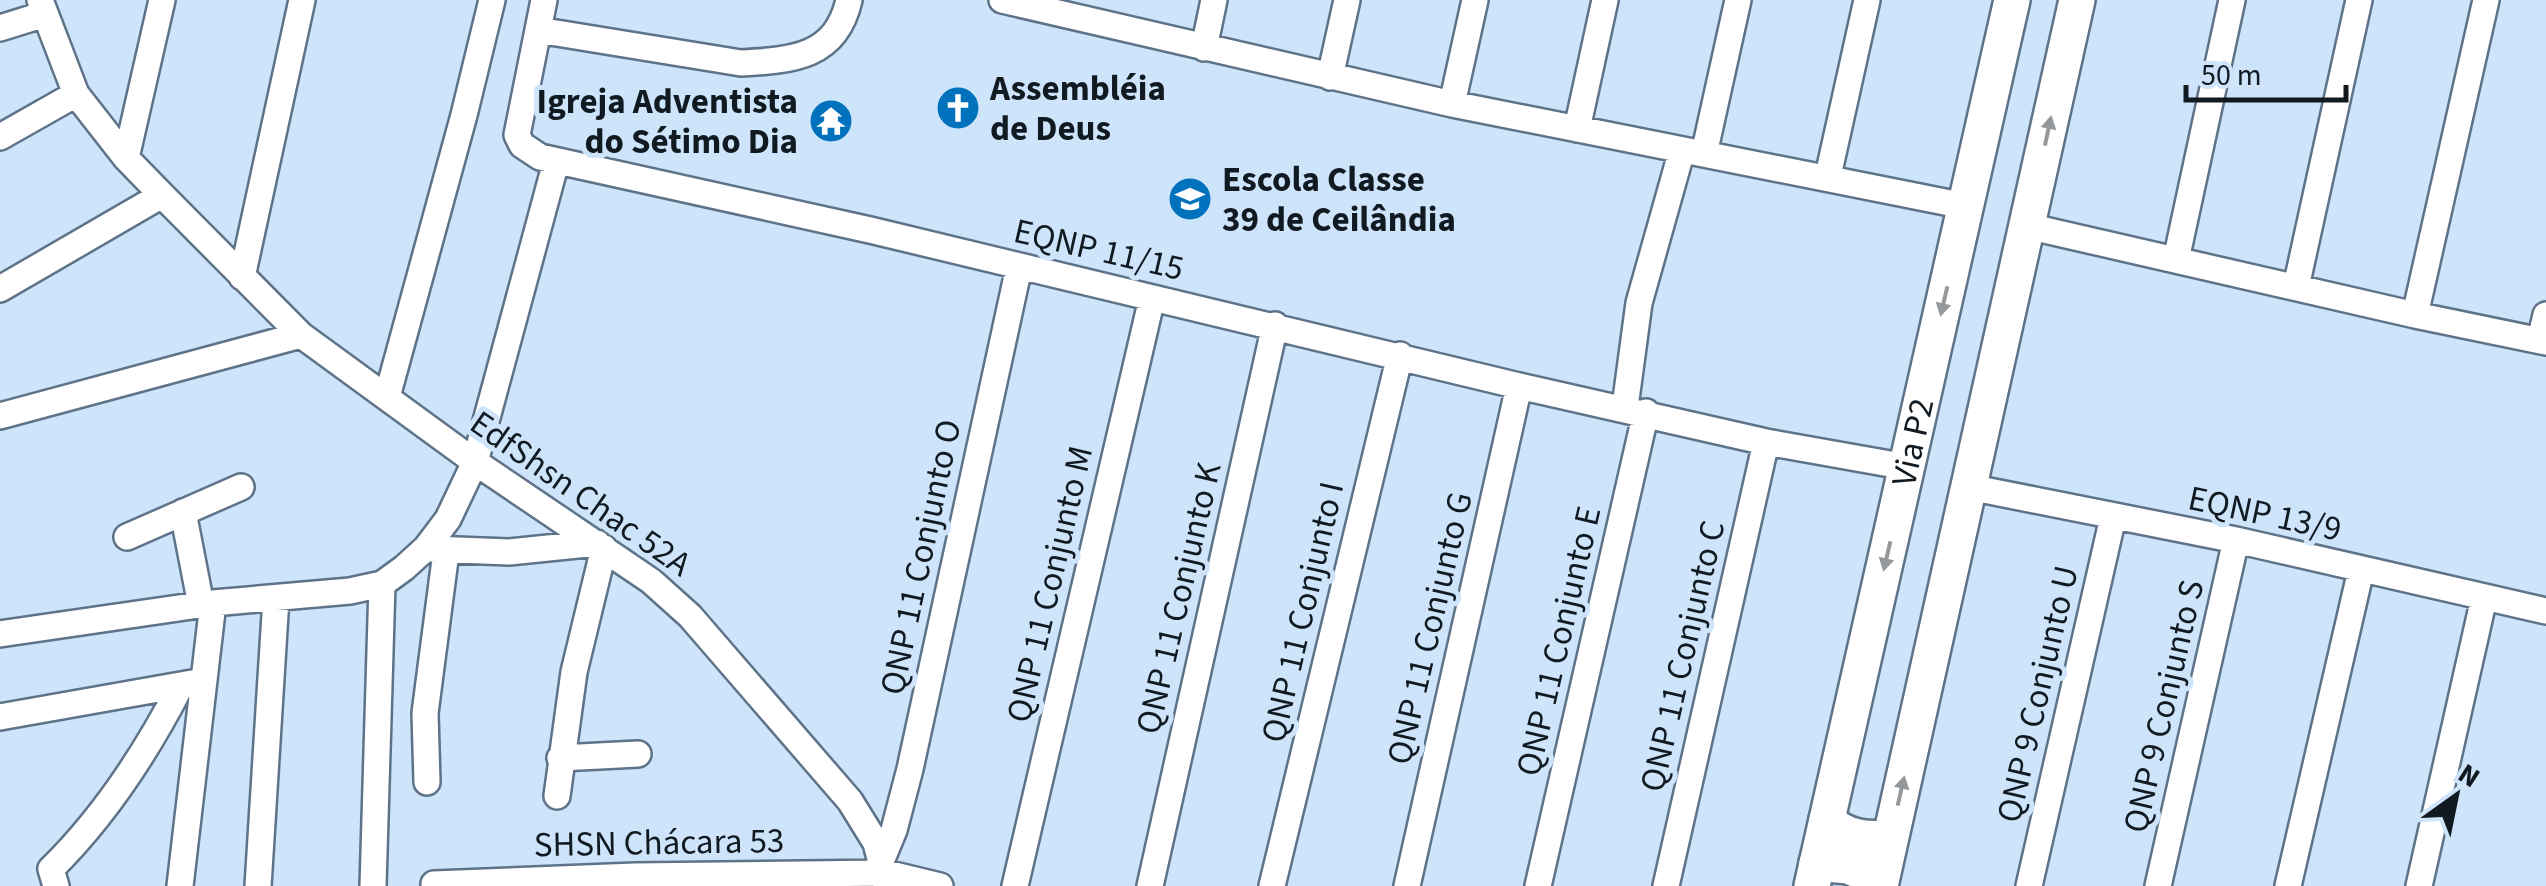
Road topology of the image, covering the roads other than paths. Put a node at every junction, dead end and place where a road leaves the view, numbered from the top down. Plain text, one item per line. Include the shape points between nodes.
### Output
1 (162, 0) edge
2 (302, 0) edge
3 (492, 0) edge
4 (544, 0) edge
5 (849, 0) edge
6 (1002, 0) edge
7 (1214, 0) edge
8 (1347, 0) edge
9 (1475, 0) edge
10 (1605, 0) edge
11 (1738, 0) edge
12 (1867, 0) edge
13 (2012, 0) edge
14 (2077, 0) edge
15 (2232, 0) edge
16 (2359, 0) edge
17 (2486, 0) edge
18 (43, 7) edge
19 (1084, 10) edge
20 (0, 28) edge
21 (538, 30) junction
22 (1204, 48) junction
23 (1330, 77) junction
24 (76, 94) junction
25 (1452, 104) junction
26 (1577, 129) junction
27 (0, 137) edge
28 (1693, 152) junction
29 (126, 158) junction
30 (556, 162) junction
31 (1828, 176) junction
32 (162, 196) junction
33 (1965, 206) junction
34 (2027, 226) junction
35 (2176, 260) junction
36 (1019, 266) junction
37 (242, 277) junction
38 (2296, 287) junction
39 (0, 289) edge
40 (1152, 298) junction
41 (2415, 315) junction
42 (2546, 315) edge
43 (1274, 325) junction
44 (301, 335) junction
45 (2543, 341) edge
46 (1400, 355) junction
47 (1519, 386) junction
48 (387, 397) junction
49 (1635, 410) junction
50 (0, 416) edge
51 (1766, 442) junction
52 (475, 462) junction
53 (1907, 467) junction
54 (242, 487) dead end
55 (1969, 487) junction
56 (183, 512) junction
57 (2113, 517) junction
58 (127, 537) dead end
59 (2236, 540) junction
60 (600, 546) junction
61 (436, 550) junction
62 (2361, 570) junction
63 (382, 584) junction
64 (276, 598) junction
65 (2484, 598) junction
66 (207, 604) junction
67 (2546, 611) edge
68 (0, 634) edge
69 (191, 684) junction
70 (0, 717) edge
71 (638, 754) dead end
72 (560, 758) junction
73 (426, 782) dead end
74 (557, 796) dead end
75 (1828, 820) junction
76 (1890, 838) junction
77 (885, 873) edge
78 (1815, 875) edge
79 (1881, 883) edge
80 (434, 884) edge
81 (56, 886) edge
82 (180, 886) edge
83 (258, 886) edge
84 (373, 886) edge
85 (940, 886) edge
86 (1016, 886) edge
87 (1150, 886) edge
88 (1272, 886) edge
89 (1406, 886) edge
90 (1538, 886) edge
91 (1666, 886) edge
92 (2029, 886) edge
93 (2158, 886) edge
94 (2288, 886) edge
95 (2419, 886) edge

1 - 29 street
2 - 37 street
3 - 48 street
4 - 21 street
5 - 21 street via 831,41 768,61 741,63
6 - 19 street
7 - 22 street
8 - 23 street
9 - 25 street
10 - 26 street
11 - 28 street
12 - 31 street
13 - 33 main road, Via P2
34 -> 14 main road, Via P2
15 - 35 street
16 - 38 street
17 - 41 street
18 - 20 street
18 - 24 street, EdfShsn Chac 52A
19 - 22 street
21 - 30 street via 517,135 530,153
22 - 23 street
23 - 25 street
24 - 27 street
24 - 29 street, EdfShsn Chac 52A
25 - 26 street
26 - 28 street
28 - 31 street
28 - 49 street via 1639,303
29 - 32 street, EdfShsn Chac 52A
30 - 36 street, EQNP 11/15
30 - 52 street
31 - 33 street
32 - 37 street, EdfShsn Chac 52A
32 - 39 street
33 -> 53 main road, Via P2
34 - 35 street
34 - 55 main road, Via P2
35 - 38 street
36 - 40 street, EQNP 11/15
36 - 77 street, QNP 11 Conjunto O
37 - 44 street, EdfShsn Chac 52A
38 - 41 street
40 - 43 street, EQNP 11/15
40 - 86 street, QNP 11 Conjunto M
41 - 45 street
42 - 45 street
43 - 46 street, EQNP 11/15
43 - 87 street, QNP 11 Conjunto K
44 - 48 street, EdfShsn Chac 52A
44 - 50 street
46 - 47 street, EQNP 11/15
46 - 88 street, QNP 11 Conjunto I
47 - 49 street, EQNP 11/15
47 - 89 street, QNP 11 Conjunto G
48 - 52 street, EdfShsn Chac 52A
49 - 51 street, EQNP 11/15
49 - 90 street, QNP 11 Conjunto E
51 - 53 street, EQNP 11/15
51 - 91 street, QNP 11 Conjunto C
52 - 60 street, EdfShsn Chac 52A
52 - 61 street
53 -> 75 main road, Via P2
54 - 56 street
55 - 57 street, EQNP 13/9
76 -> 55 main road, Via P2
56 - 58 street
56 - 66 street
57 - 59 street, EQNP 13/9
57 - 92 street, QNP 9 Conjunto U
59 - 62 street, EQNP 13/9
59 - 93 street, QNP 9 Conjunto S
60 - 61 street
60 - 72 street
60 - 77 street, EdfShsn Chac 52A via 690,616 850,801 876,842
61 - 63 street
61 - 73 street
62 - 65 street, EQNP 13/9
62 - 94 street
63 - 64 street
63 - 84 street
64 - 66 street
64 - 83 street
65 - 67 street, EQNP 13/9
65 - 95 street
66 - 68 street
66 - 69 street
69 - 70 street
69 - 81 street via 82,838 51,868
69 - 82 street
71 - 72 street
72 - 74 street
75 - 76 main road via 1844,834
75 - 78 main road, Via P2
76 - 79 main road, Via P2
77 - 80 street, SHSN Chácara 53
77 - 85 street, SHSN Chácara 53
78 - 79 main road via 1848,866

